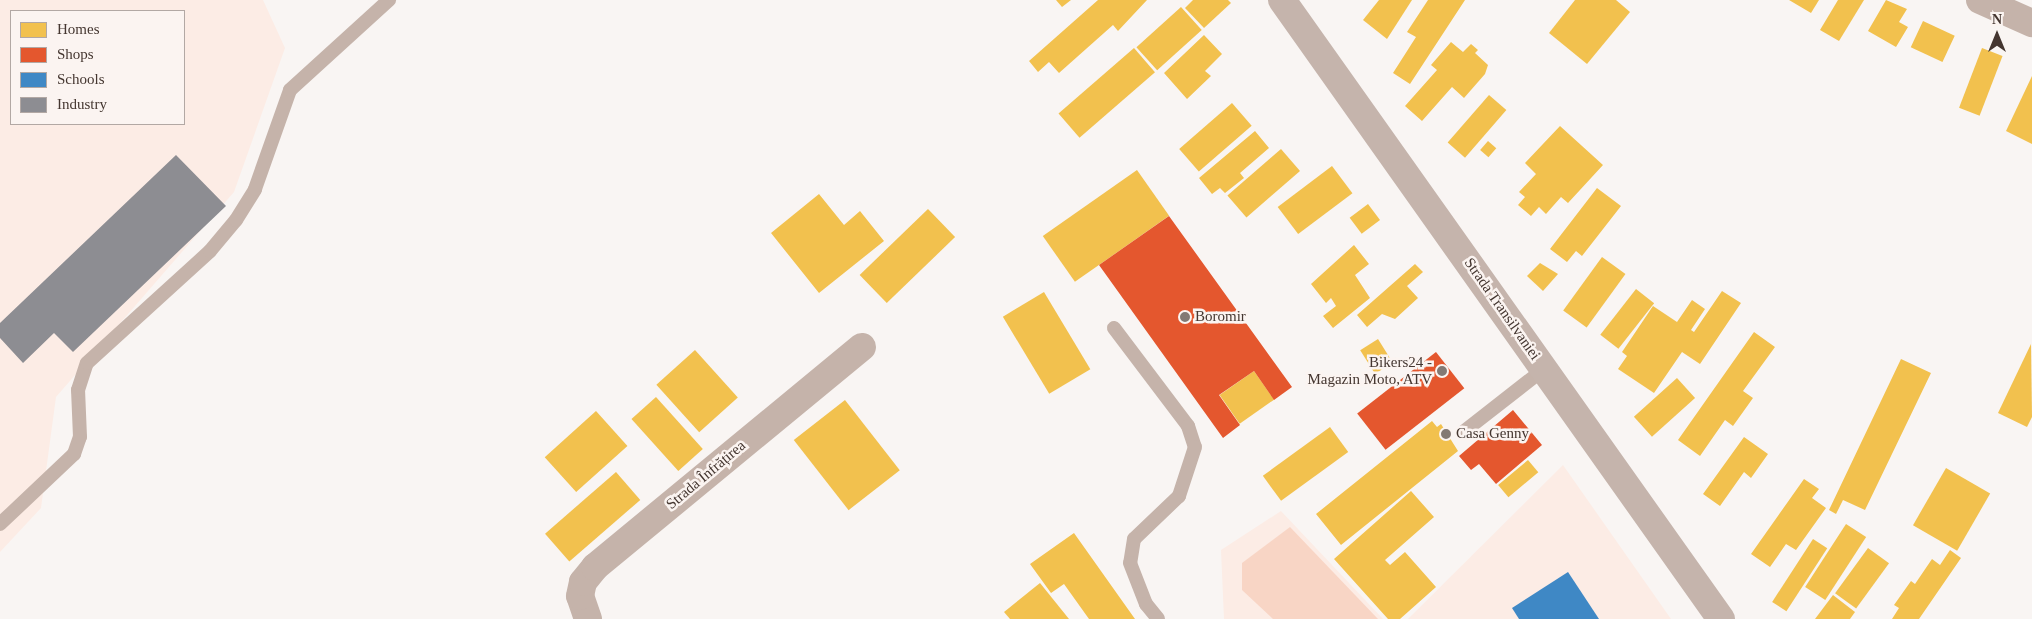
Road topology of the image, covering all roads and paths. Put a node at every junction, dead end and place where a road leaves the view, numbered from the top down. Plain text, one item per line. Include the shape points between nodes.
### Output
1 (389, 0) edge
2 (1282, 0) edge
3 (1980, 0) edge
4 (2032, 23) edge
5 (1114, 328) dead end
6 (862, 347) dead end
7 (1544, 369) junction
8 (1462, 433) dead end
9 (0, 524) edge
10 (588, 619) edge
11 (1158, 619) edge
12 (1721, 619) edge

1 - 9 lane via 290,90 255,189 236,220 210,251 87,362 78,390 80,437 74,454
2 - 7 main road, Strada Transilvaniei
3 - 4 street
5 - 11 lane via 1188,426 1195,447 1179,496 1134,539 1130,563 1146,604
6 - 10 street, Strada Înfrățirea via 596,567 583,582 580,596
7 - 8 lane
7 - 12 main road, Strada Transilvaniei

